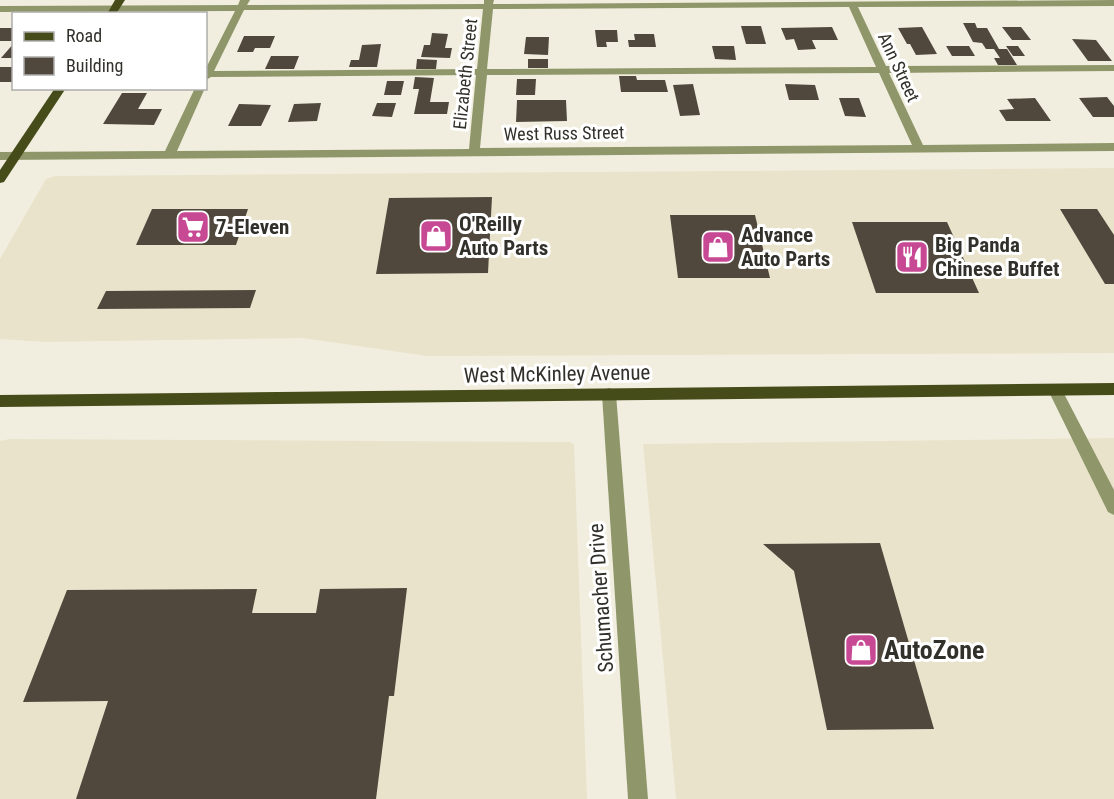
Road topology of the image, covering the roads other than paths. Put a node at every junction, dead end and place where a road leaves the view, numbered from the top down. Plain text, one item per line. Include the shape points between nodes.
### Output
1 (851, 2) edge
2 (489, 3) edge
3 (1114, 3) edge
4 (243, 4) edge
5 (115, 7) edge
6 (0, 9) edge
7 (1114, 68) edge
8 (882, 69) junction
9 (482, 72) junction
10 (207, 74) edge
11 (207, 76) edge
12 (59, 90) edge
13 (199, 90) edge
14 (1114, 147) edge
15 (919, 148) junction
16 (474, 152) junction
17 (169, 155) junction
18 (0, 156) edge
19 (15, 156) junction
20 (0, 179) edge
21 (1114, 389) edge
22 (1054, 390) junction
23 (609, 394) junction
24 (0, 400) edge
25 (1114, 507) edge
26 (638, 799) edge

1 - 2 street
1 - 3 street
1 - 8 street, Ann Street
2 - 4 street
2 - 9 street, Elizabeth Street
4 - 5 street
4 - 10 street
5 - 6 street
7 - 8 street
8 - 9 street
8 - 15 street, Ann Street
9 - 11 street
9 - 16 street, Elizabeth Street
12 - 19 main road
13 - 17 street
14 - 15 street, West Russ Street
15 - 16 street, West Russ Street
16 - 17 street, West Russ Street
17 - 19 street, West Russ Street
18 - 19 street, West Russ Street
19 - 20 main road
21 - 22 main road, West McKinley Avenue
22 - 23 main road, West McKinley Avenue
22 - 25 street
23 - 24 main road, West McKinley Avenue
23 - 26 street, Schumacher Drive

